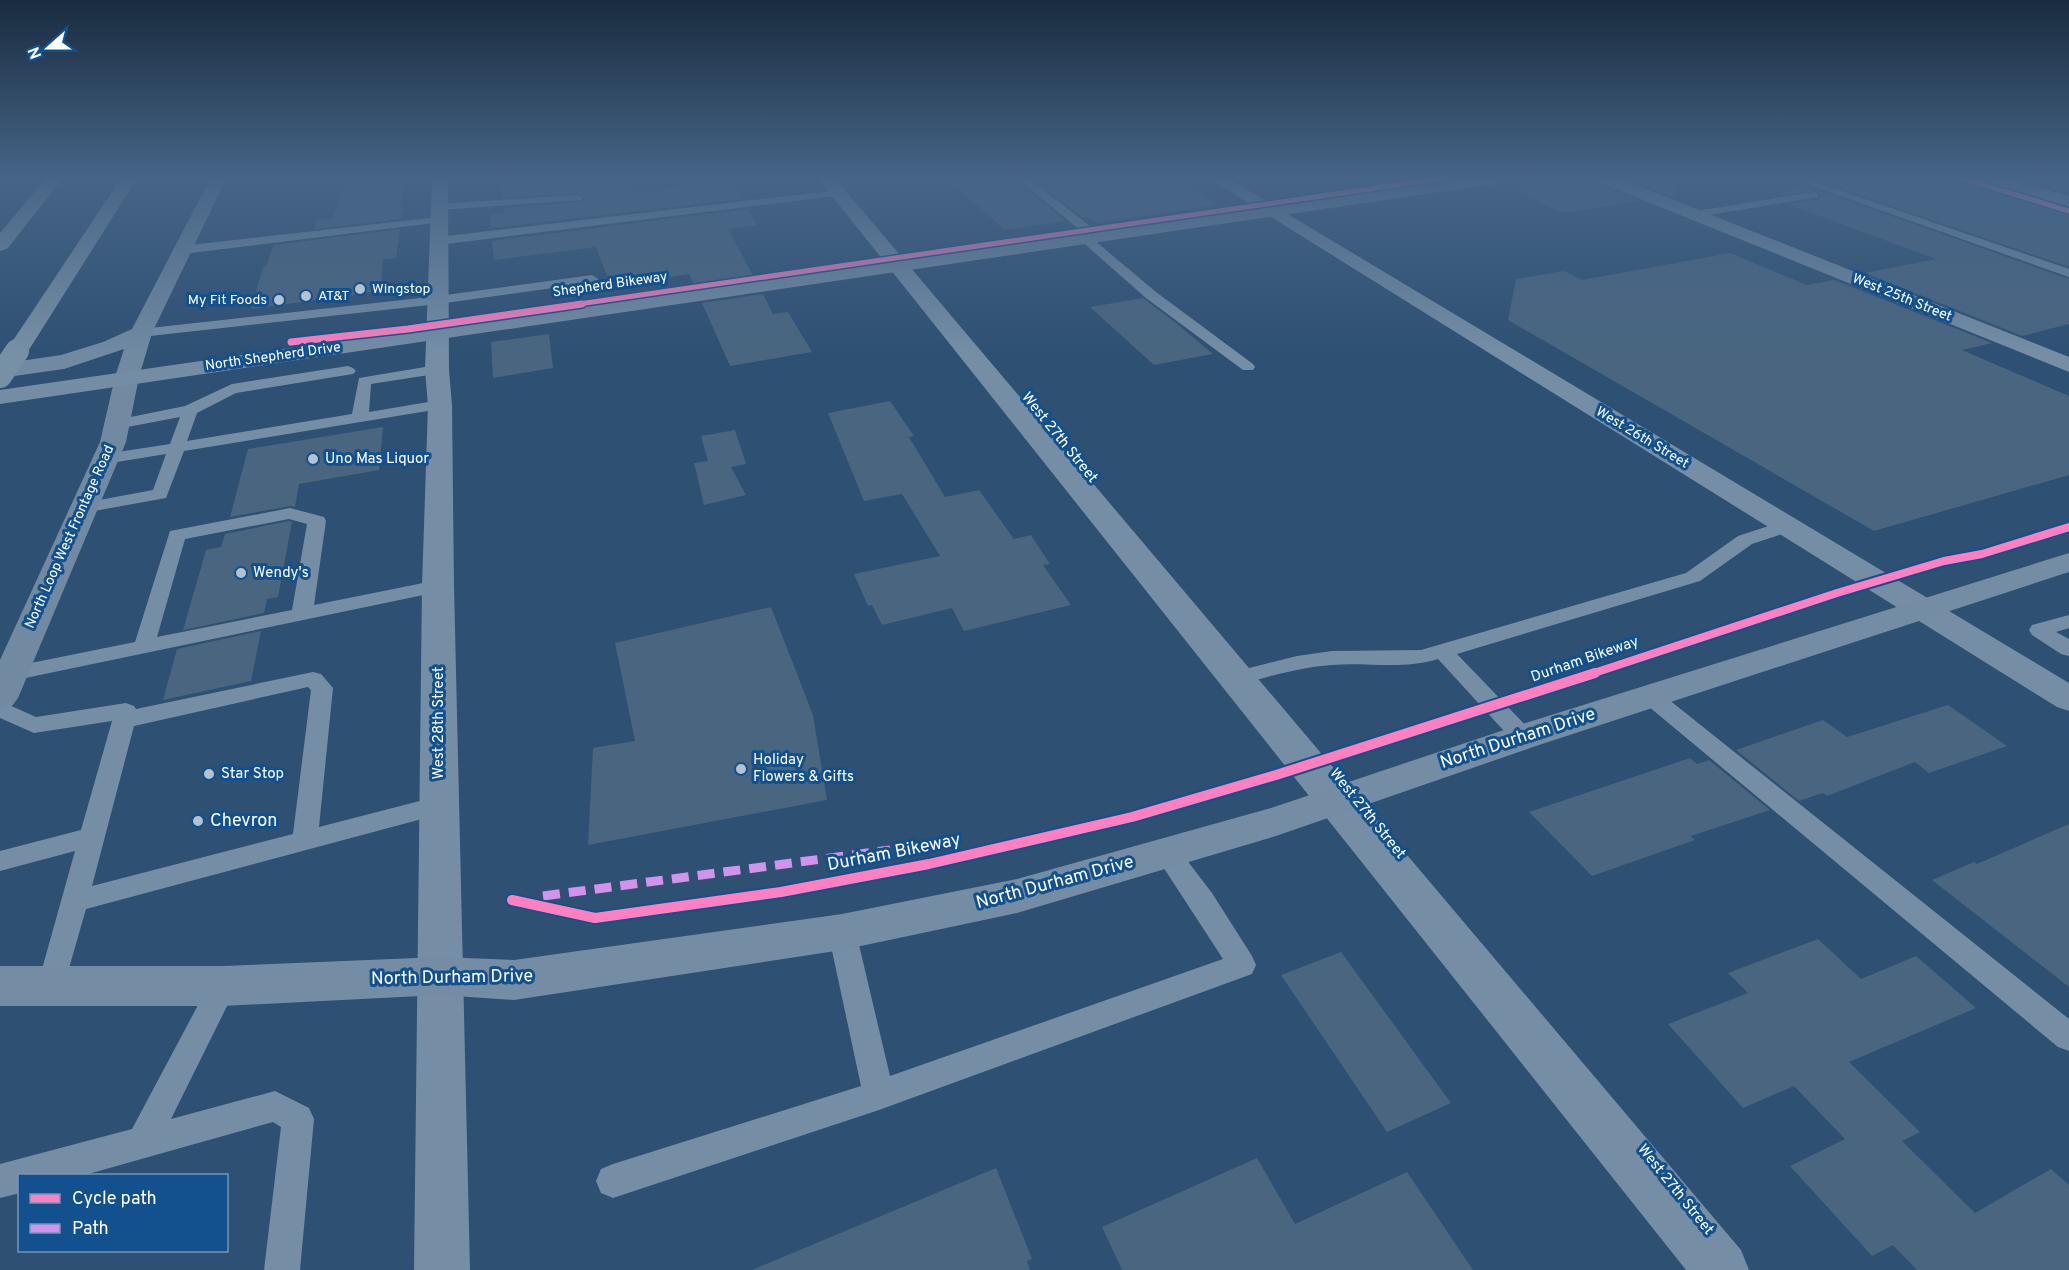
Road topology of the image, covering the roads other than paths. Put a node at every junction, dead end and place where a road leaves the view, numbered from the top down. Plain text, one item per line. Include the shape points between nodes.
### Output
1 (91, 236) edge
2 (189, 236) edge
3 (272, 236) edge
4 (439, 236) edge
5 (874, 236) edge
6 (1102, 236) edge
7 (1312, 236) edge
8 (1751, 236) edge
9 (1963, 236) edge
10 (1090, 238) junction
11 (182, 250) junction
12 (898, 265) junction
13 (2069, 273) edge
14 (592, 279) dead end
15 (438, 317) junction
16 (141, 333) junction
17 (350, 347) junction
18 (239, 363) junction
19 (2069, 365) edge
20 (1248, 367) dead end
21 (0, 371) edge
22 (348, 371) junction
23 (0, 376) edge
24 (126, 377) junction
25 (364, 381) junction
26 (438, 388) junction
27 (232, 389) junction
28 (0, 397) edge
29 (190, 410) junction
30 (360, 418) junction
31 (117, 424) junction
32 (178, 447) junction
33 (105, 459) junction
34 (83, 508) junction
35 (1787, 526) junction
36 (2069, 562) edge
37 (438, 586) junction
38 (1921, 609) junction
39 (302, 614) junction
40 (2069, 621) edge
41 (144, 646) junction
42 (2069, 649) edge
43 (1442, 651) junction
44 (1237, 678) junction
45 (5, 686) edge
46 (2065, 694) edge
47 (1650, 696) junction
48 (0, 709) edge
49 (123, 720) junction
50 (1523, 737) junction
51 (1336, 800) junction
52 (439, 805) junction
53 (92, 837) junction
54 (305, 840) junction
55 (1167, 853) junction
56 (0, 861) edge
57 (75, 901) junction
58 (842, 932) junction
59 (440, 976) junction
60 (0, 986) edge
61 (223, 986) junction
62 (51, 987) junction
63 (2069, 1037) edge
64 (879, 1095) junction
65 (142, 1143) junction
66 (27, 1174) edge
67 (18, 1176) edge
68 (0, 1181) edge
69 (613, 1181) dead end
70 (282, 1270) edge
71 (442, 1270) edge
72 (1721, 1270) edge

1 - 23 highway, bridge
2 - 11 main road, North Loop West Frontage Road
3 - 11 lane
4 - 15 street, West 28th Street
5 - 12 street, West 27th Street
6 - 10 main road, North Shepherd Drive
7 - 35 street, West 26th Street
8 - 19 street, West 25th Street
9 - 13 lane
10 - 12 main road, North Shepherd Drive
10 - 20 lane via 1151,295
11 - 16 main road, North Loop West Frontage Road
12 - 15 main road, North Shepherd Drive
12 - 44 street, West 27th Street
14 - 15 lane
15 - 16 lane
15 - 17 main road, North Shepherd Drive
15 - 26 street, West 28th Street
16 - 21 main road via 64,362
16 - 24 main road, North Loop West Frontage Road
17 - 18 main road, North Shepherd Drive
17 - 22 lane
18 - 24 main road, North Shepherd Drive
18 - 27 lane
22 - 25 lane
22 - 27 lane
24 - 28 main road, North Shepherd Drive
24 - 31 main road, North Loop West Frontage Road
25 - 26 lane
25 - 30 lane
26 - 30 lane
26 - 37 street, West 28th Street
27 - 29 lane
29 - 31 lane
29 - 32 lane
30 - 32 lane
31 - 33 main road, North Loop West Frontage Road
32 - 33 lane
32 - 34 lane via 160,494
33 - 34 main road, North Loop West Frontage Road
34 - 45 main road, North Loop West Frontage Road
35 - 38 street, West 26th Street
35 - 43 lane via 1745,540 1693,577
36 - 38 main road, North Durham Drive
37 - 39 lane
37 - 52 street, West 28th Street
38 - 46 street, West 26th Street
38 - 47 main road, North Durham Drive
39 - 41 lane
39 - 41 lane via 317,521 290,513 177,535
40 - 42 lane via 2039,630
41 - 45 lane
43 - 44 lane via 1422,657 1332,658
43 - 50 lane
44 - 51 street, West 27th Street
47 - 50 main road, North Durham Drive
47 - 63 lane
48 - 49 lane via 34,725 126,711
49 - 53 lane
49 - 54 lane via 313,679 322,688
50 - 51 main road, North Durham Drive
51 - 55 main road, North Durham Drive
51 - 72 street, West 27th Street
52 - 54 lane
52 - 59 street, West 28th Street
53 - 56 lane
53 - 57 lane
54 - 57 lane
55 - 58 main road, North Durham Drive via 1017,896
55 - 64 lane via 1242,965
57 - 62 lane
58 - 59 main road, North Durham Drive via 514,980
58 - 64 lane
59 - 61 main road, North Durham Drive
59 - 71 street, West 28th Street
60 - 62 main road, North Durham Drive
61 - 62 main road, North Durham Drive
61 - 65 lane
64 - 69 lane
65 - 66 lane
65 - 70 lane via 275,1106 298,1119
67 - 68 lane

